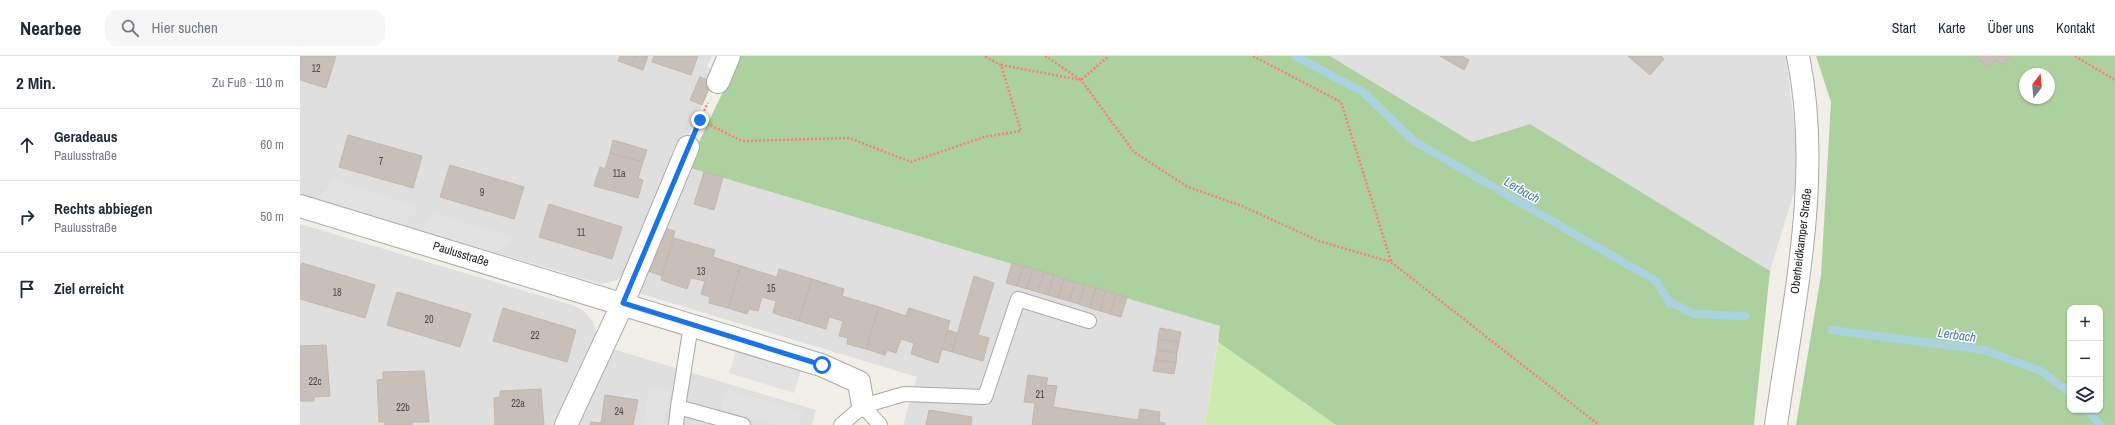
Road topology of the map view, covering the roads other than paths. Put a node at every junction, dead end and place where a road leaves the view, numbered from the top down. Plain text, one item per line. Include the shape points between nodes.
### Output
1 (730, 56) edge
2 (1798, 56) edge
3 (718, 82) road end
4 (688, 146) road end
5 (300, 206) edge
6 (623, 303) junction
7 (1089, 321) dead end
8 (691, 325) junction
9 (863, 406) junction
10 (678, 407) junction
11 (566, 425) edge
12 (676, 425) edge
13 (743, 425) edge
14 (841, 425) edge
15 (880, 425) edge
16 (1776, 425) edge

1 - 3 street
2 - 16 street, Oberheidkamper Straße via 1808,136 1807,208
4 - 6 street
5 - 6 street, Paulusstraße
6 - 8 street, Paulusstraße
6 - 11 street
7 - 9 lane via 1018,299 985,397 904,394
8 - 9 street, Paulusstraße via 822,365 858,382
8 - 10 lane
9 - 14 lane
9 - 15 lane
10 - 12 lane
10 - 13 lane

